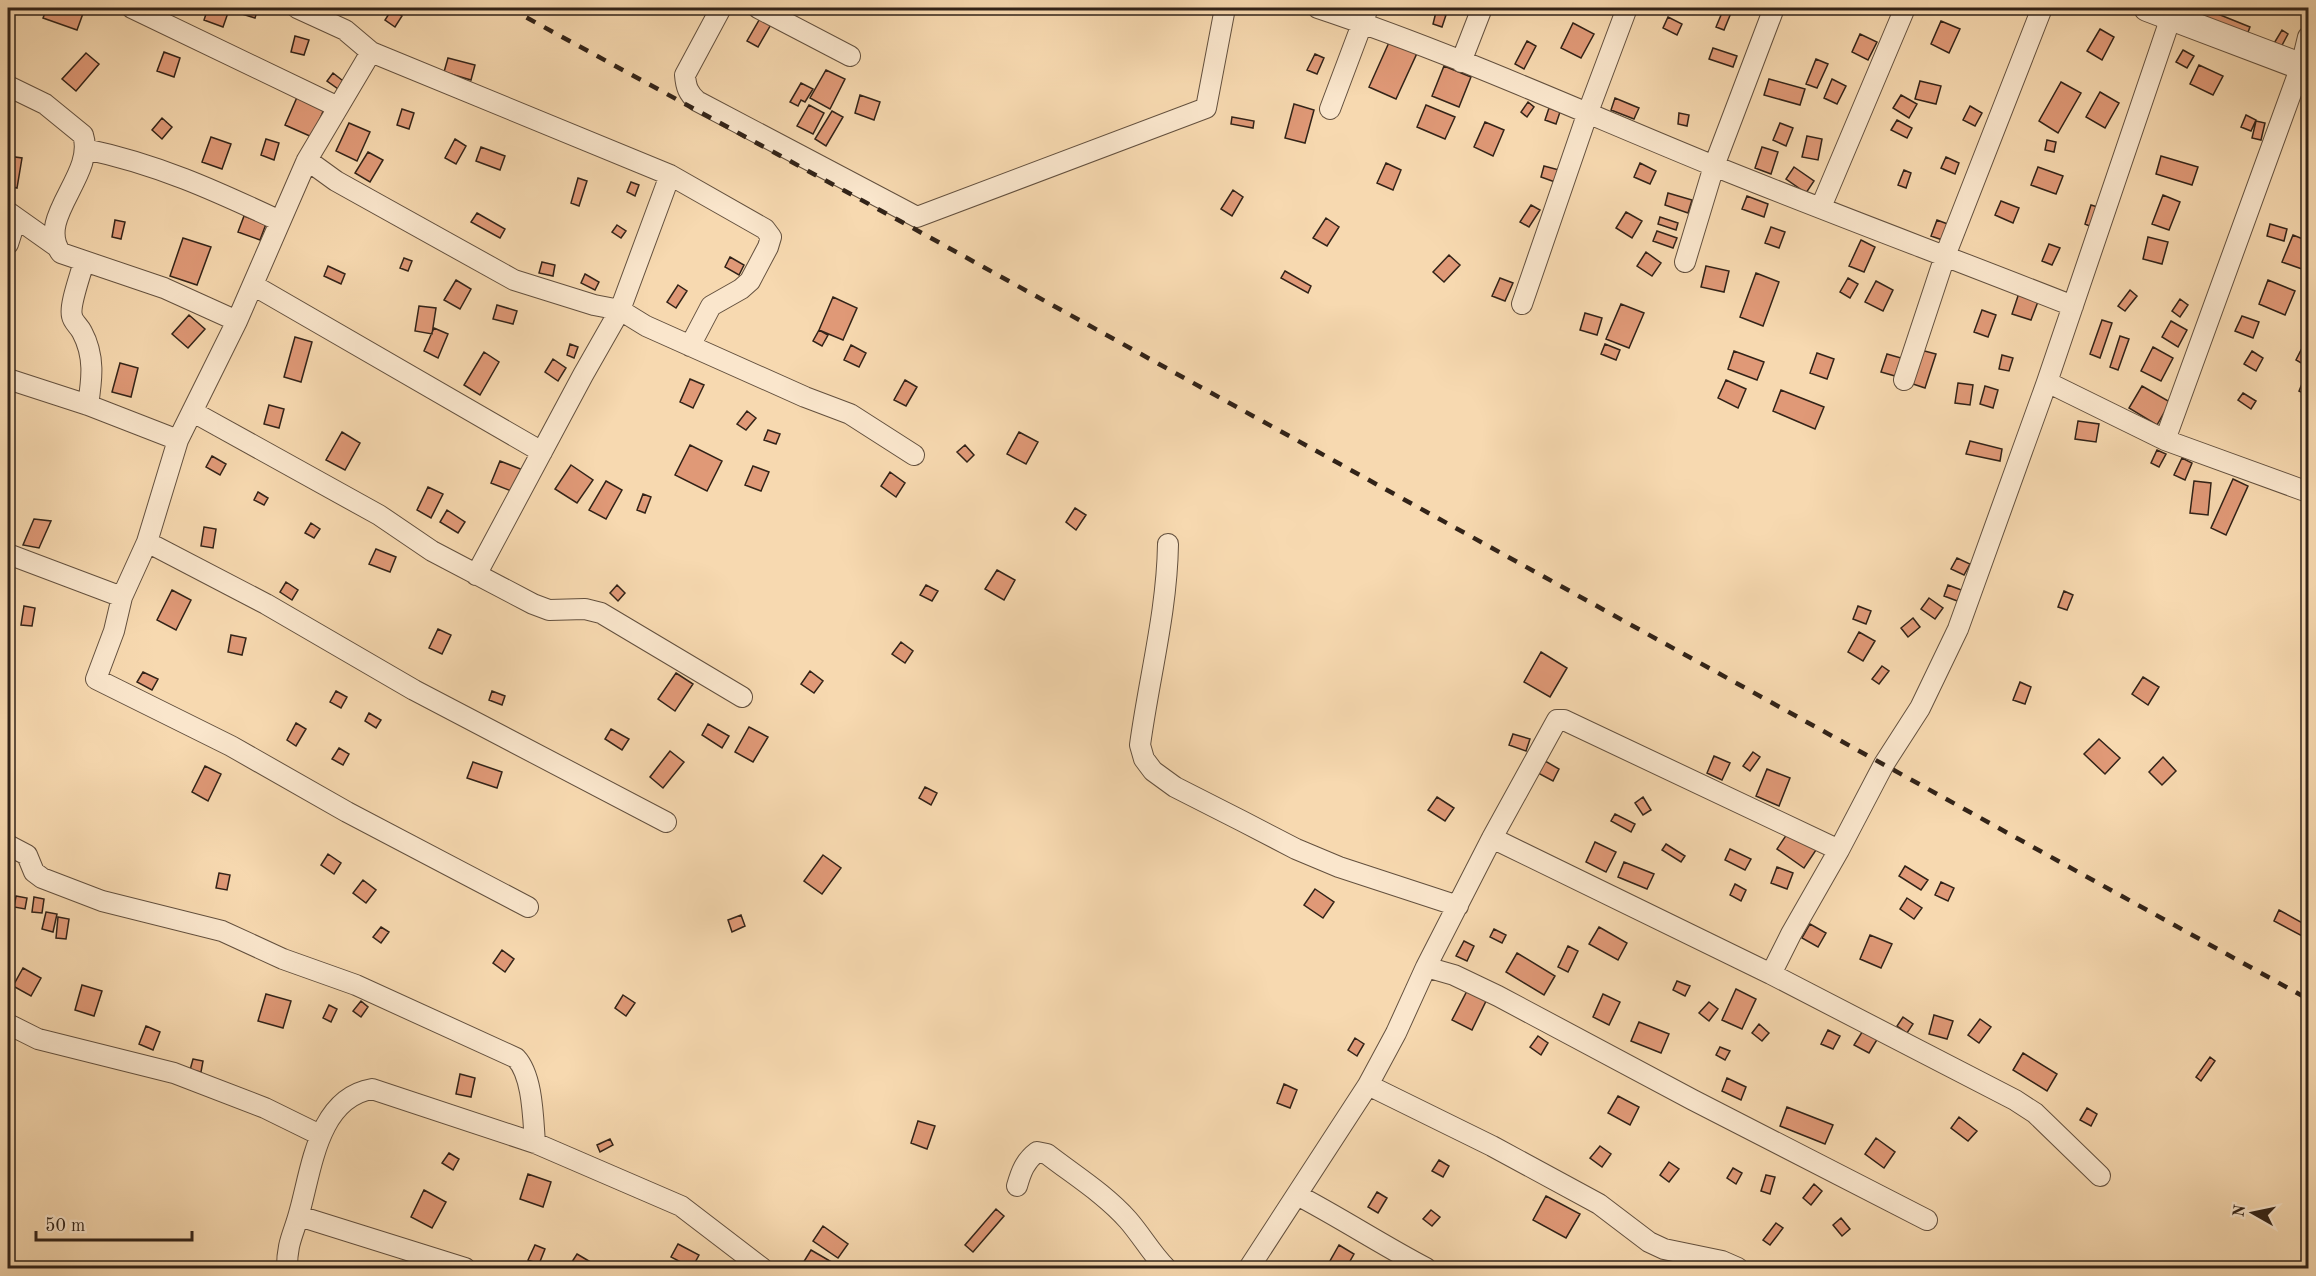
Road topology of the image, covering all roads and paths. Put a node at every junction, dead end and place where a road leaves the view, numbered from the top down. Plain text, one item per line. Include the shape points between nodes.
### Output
1 (132, 8) edge
2 (297, 8) edge
3 (721, 8) edge
4 (758, 8) edge
5 (1225, 8) edge
6 (1318, 8) edge
7 (1482, 8) edge
8 (1627, 8) edge
9 (1774, 8) edge
10 (1905, 8) edge
11 (2042, 8) edge
12 (2147, 8) edge
13 (2172, 12) edge
14 (1366, 15) edge
15 (2308, 37) edge
16 (371, 52) junction
17 (850, 56) dead end
18 (1461, 62) junction
19 (2305, 67) edge
20 (8, 86) edge
21 (338, 107) junction
22 (1330, 110) dead end
23 (1588, 112) junction
24 (85, 149) junction
25 (307, 160) junction
26 (1714, 166) junction
27 (670, 175) junction
28 (1821, 207) junction
29 (12, 215) edge
30 (280, 221) junction
31 (8, 243) edge
32 (56, 246) junction
33 (1945, 256) junction
34 (84, 261) junction
35 (1684, 262) dead end
36 (253, 285) junction
37 (1522, 304) dead end
38 (2073, 306) junction
39 (620, 310) junction
40 (237, 321) junction
41 (690, 346) junction
42 (8, 379) edge
43 (1904, 380) dead end
44 (2047, 382) junction
45 (88, 405) junction
46 (193, 412) junction
47 (178, 440) junction
48 (2165, 440) junction
49 (542, 452) junction
50 (914, 455) dead end
51 (2308, 491) edge
52 (147, 542) junction
53 (1168, 544) dead end
54 (8, 554) edge
55 (476, 575) junction
56 (122, 597) junction
57 (742, 697) dead end
58 (666, 822) dead end
59 (1492, 838) junction
60 (8, 845) edge
61 (1839, 850) junction
62 (1458, 906) junction
63 (528, 907) dead end
64 (1426, 967) junction
65 (1771, 974) junction
66 (8, 1024) edge
67 (1368, 1085) junction
68 (320, 1135) junction
69 (535, 1143) junction
70 (2100, 1176) dead end
71 (1017, 1186) dead end
72 (1297, 1195) junction
73 (299, 1216) junction
74 (1928, 1221) dead end
75 (287, 1269) edge
76 (465, 1269) edge
77 (762, 1269) edge
78 (1166, 1269) edge
79 (1249, 1269) edge
80 (1426, 1269) edge
81 (1738, 1269) edge

1 - 21 street
2 - 16 street via 345,30
3 - 5 street via 685,75 690,95 917,217 1206,108
4 - 17 street
6 - 14 street
7 - 18 street
8 - 23 street
9 - 26 street
10 - 28 street
11 - 33 street
12 - 13 street
13 - 19 street
13 - 38 street
14 - 18 street
14 - 22 street
15 - 19 street
16 - 21 street
16 - 27 street
18 - 23 street
19 - 48 street
20 - 24 street via 45,104 83,135
21 - 25 street
23 - 26 street
23 - 37 street
24 - 30 street via 150,165
24 - 32 street via 55,223
25 - 30 street
25 - 39 street via 336,181 514,280
26 - 28 street
26 - 35 street
27 - 39 street
27 - 41 street via 765,229 771,237 750,281 711,306
28 - 33 street
29 - 31 street
29 - 32 street
30 - 36 street
32 - 34 street via 65,256
33 - 38 street
33 - 43 street
34 - 40 street via 164,288
34 - 45 street via 71,310 90,352 92,381
36 - 40 street
36 - 49 street
38 - 44 street
39 - 41 street
39 - 49 street
40 - 46 street
41 - 50 street via 850,414
42 - 45 street
44 - 48 street
44 - 61 street via 1958,629 1920,708 1884,764
45 - 47 street
46 - 47 street
46 - 55 street via 379,515
47 - 52 street
48 - 51 street
49 - 55 street
52 - 56 street
52 - 58 street via 266,604 414,690
53 - 62 street via 1163,608 1140,745 1153,771 1175,787 1296,849
54 - 56 street
55 - 57 street via 549,610 585,609 600,613
56 - 63 street via 96,679 231,746
59 - 61 street via 1552,728 1557,720 1564,720
59 - 62 street
59 - 65 street
60 - 69 street via 27,855 34,872 42,878 102,901 222,931 356,985 516,1058 526,1076
61 - 65 street
62 - 64 street
64 - 67 street
64 - 74 street via 1454,975 1498,996
65 - 70 street via 2015,1100
66 - 68 street via 38,1039 206,1084
67 - 72 street
67 - 81 street via 1599,1204 1649,1242 1722,1261
68 - 69 street via 345,1099 372,1089
68 - 73 street
69 - 77 street via 681,1206
71 - 78 street via 1028,1159 1037,1152 1047,1154 1116,1208
72 - 79 street
72 - 80 street
73 - 75 street via 288,1244
73 - 76 street

